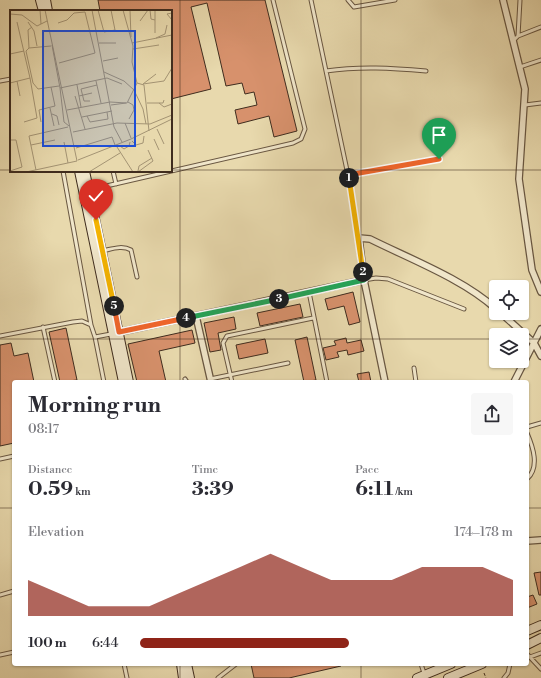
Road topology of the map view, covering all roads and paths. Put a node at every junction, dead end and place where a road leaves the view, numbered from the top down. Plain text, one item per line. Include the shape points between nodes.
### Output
1 (40, 0) edge
2 (46, 0) edge
3 (274, 0) edge
4 (311, 0) edge
5 (348, 0) edge
6 (395, 0) edge
7 (503, 0) edge
8 (520, 0) edge
9 (43, 10) edge
10 (48, 10) edge
11 (541, 27) edge
12 (518, 36) junction
13 (514, 40) junction
14 (541, 60) edge
15 (520, 67) junction
16 (326, 71) junction
17 (426, 71) dead end
18 (10, 79) edge
19 (0, 81) edge
20 (541, 102) edge
21 (525, 105) junction
22 (439, 159) dead end
23 (172, 171) edge
24 (63, 172) edge
25 (79, 172) edge
26 (85, 172) edge
27 (113, 172) edge
28 (168, 172) edge
29 (348, 175) junction
30 (116, 184) junction
31 (89, 190) junction
32 (359, 238) junction
33 (102, 251) junction
34 (137, 277) dead end
35 (364, 280) junction
36 (309, 292) junction
37 (541, 292) edge
38 (489, 304) edge
39 (464, 310) dead end
40 (196, 316) junction
41 (313, 318) junction
42 (508, 320) edge
43 (91, 325) junction
44 (43, 327) junction
45 (541, 329) edge
46 (116, 333) junction
47 (0, 336) edge
48 (95, 337) junction
49 (534, 344) junction
50 (541, 356) edge
51 (288, 363) dead end
52 (414, 368) dead end
53 (231, 375) junction
54 (56, 380) edge
55 (104, 380) edge
56 (123, 380) edge
57 (128, 380) edge
58 (210, 380) edge
59 (232, 380) edge
60 (327, 380) edge
61 (385, 380) edge
62 (416, 380) edge
63 (515, 380) edge
64 (541, 423) edge
65 (529, 426) edge
66 (529, 438) edge
67 (12, 456) edge
68 (0, 459) edge
69 (529, 476) edge
70 (541, 540) edge
71 (529, 541) edge
72 (12, 591) edge
73 (0, 594) edge
74 (541, 625) edge
75 (529, 630) edge
76 (541, 638) edge
77 (529, 644) edge
78 (12, 652) edge
79 (541, 653) edge
80 (0, 655) edge
81 (530, 657) joint
82 (124, 666) edge
83 (181, 666) edge
84 (187, 666) edge
85 (233, 666) edge
86 (421, 666) edge
87 (446, 666) edge
88 (477, 666) edge
89 (510, 666) edge
90 (541, 669) edge
91 (484, 673) dead end
92 (421, 677) edge
93 (127, 678) edge
94 (184, 678) edge
95 (190, 678) edge
96 (218, 678) edge
97 (450, 678) edge
98 (486, 678) edge
99 (504, 678) edge

1 - 9 main road
2 - 10 main road
3 - 23 lane via 305,129 301,138 293,143
4 - 16 lane
5 - 6 lane via 354,7
7 - 13 street
8 - 12 lane
11 - 12 lane
12 - 13 lane
13 - 15 street
14 - 15 lane
15 - 21 street via 525,89
16 - 17 lane via 350,67
16 - 29 lane
18 - 19 lane
20 - 21 lane
21 - 37 street via 519,149 519,179 532,270
22 - 29 lane
24 - 43 lane
25 - 46 main road
26 - 31 main road
27 - 30 lane
28 - 30 lane
29 - 32 lane
30 - 31 lane
31 - 33 main road
32 - 35 street
32 - 38 street via 370,239 440,274 473,291
33 - 34 lane via 125,247 131,250
33 - 46 main road
35 - 36 street
35 - 39 lane via 388,279
35 - 61 street
36 - 40 street
36 - 41 lane
40 - 46 street
40 - 58 street
41 - 53 lane via 227,336 223,343
41 - 60 lane
42 - 49 street
43 - 44 lane via 82,321
43 - 48 lane
44 - 47 lane
44 - 54 lane
45 - 49 street
46 - 48 lane
46 - 56 main road
46 - 57 main road
48 - 55 lane
49 - 50 street
49 - 63 street
51 - 53 lane
52 - 62 lane
53 - 58 lane
53 - 59 lane
64 - 65 lane
66 - 69 lane via 535,464
67 - 68 lane
70 - 71 street
72 - 73 lane
74 - 75 main road
76 - 77 main road
78 - 80 lane
79 - 81 lane
81 - 90 lane
82 - 93 lane
83 - 94 main road
84 - 95 main road
85 - 96 lane
86 - 92 lane
87 - 92 main road
88 - 97 main road
89 - 99 lane
91 - 98 path

